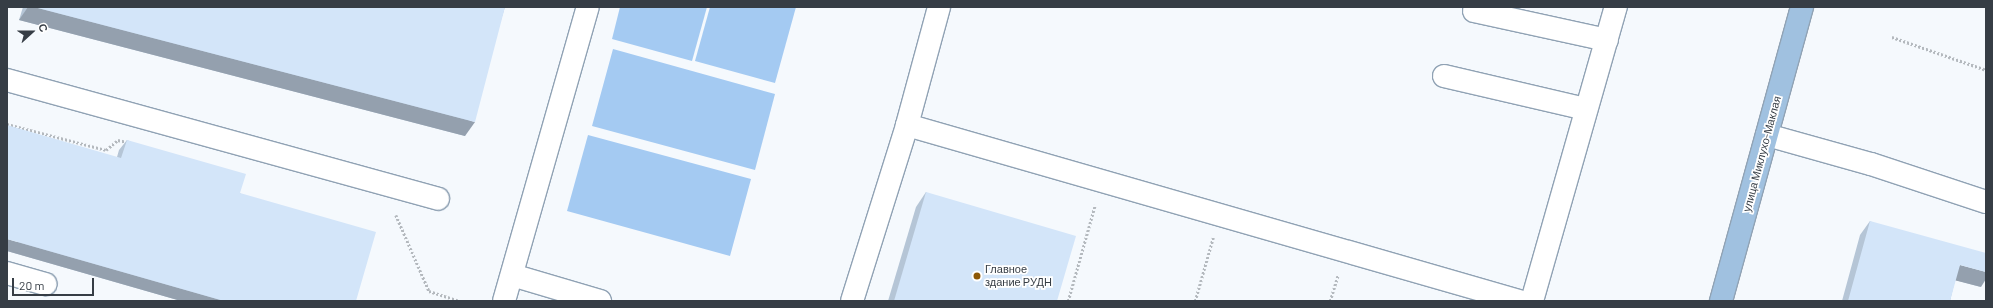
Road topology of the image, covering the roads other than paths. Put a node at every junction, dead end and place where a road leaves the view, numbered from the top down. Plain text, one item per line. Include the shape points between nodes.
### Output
1 (588, 7) edge
2 (939, 7) edge
3 (1616, 7) edge
4 (1802, 7) edge
5 (1474, 11) dead end
6 (1606, 40) junction
7 (1444, 76) dead end
8 (7, 80) edge
9 (1586, 109) junction
10 (907, 125) junction
11 (1767, 135) junction
12 (438, 199) dead end
13 (1986, 202) edge
14 (7, 273) edge
15 (512, 275) junction
16 (44, 284) dead end
17 (504, 301) edge
18 (600, 301) edge
19 (852, 301) edge
20 (1519, 301) edge
21 (1532, 301) edge
22 (1721, 301) edge

1 - 15 lane
2 - 10 lane
3 - 6 lane
4 - 11 main road, улица Миклухо-Маклая
5 - 6 lane
6 - 9 lane
7 - 9 lane
8 - 12 lane
9 - 21 lane
10 - 19 lane
10 - 20 lane
11 - 13 lane via 1871,164
11 - 22 main road, улица Миклухо-Маклая
14 - 16 lane
15 - 17 lane
15 - 18 lane

